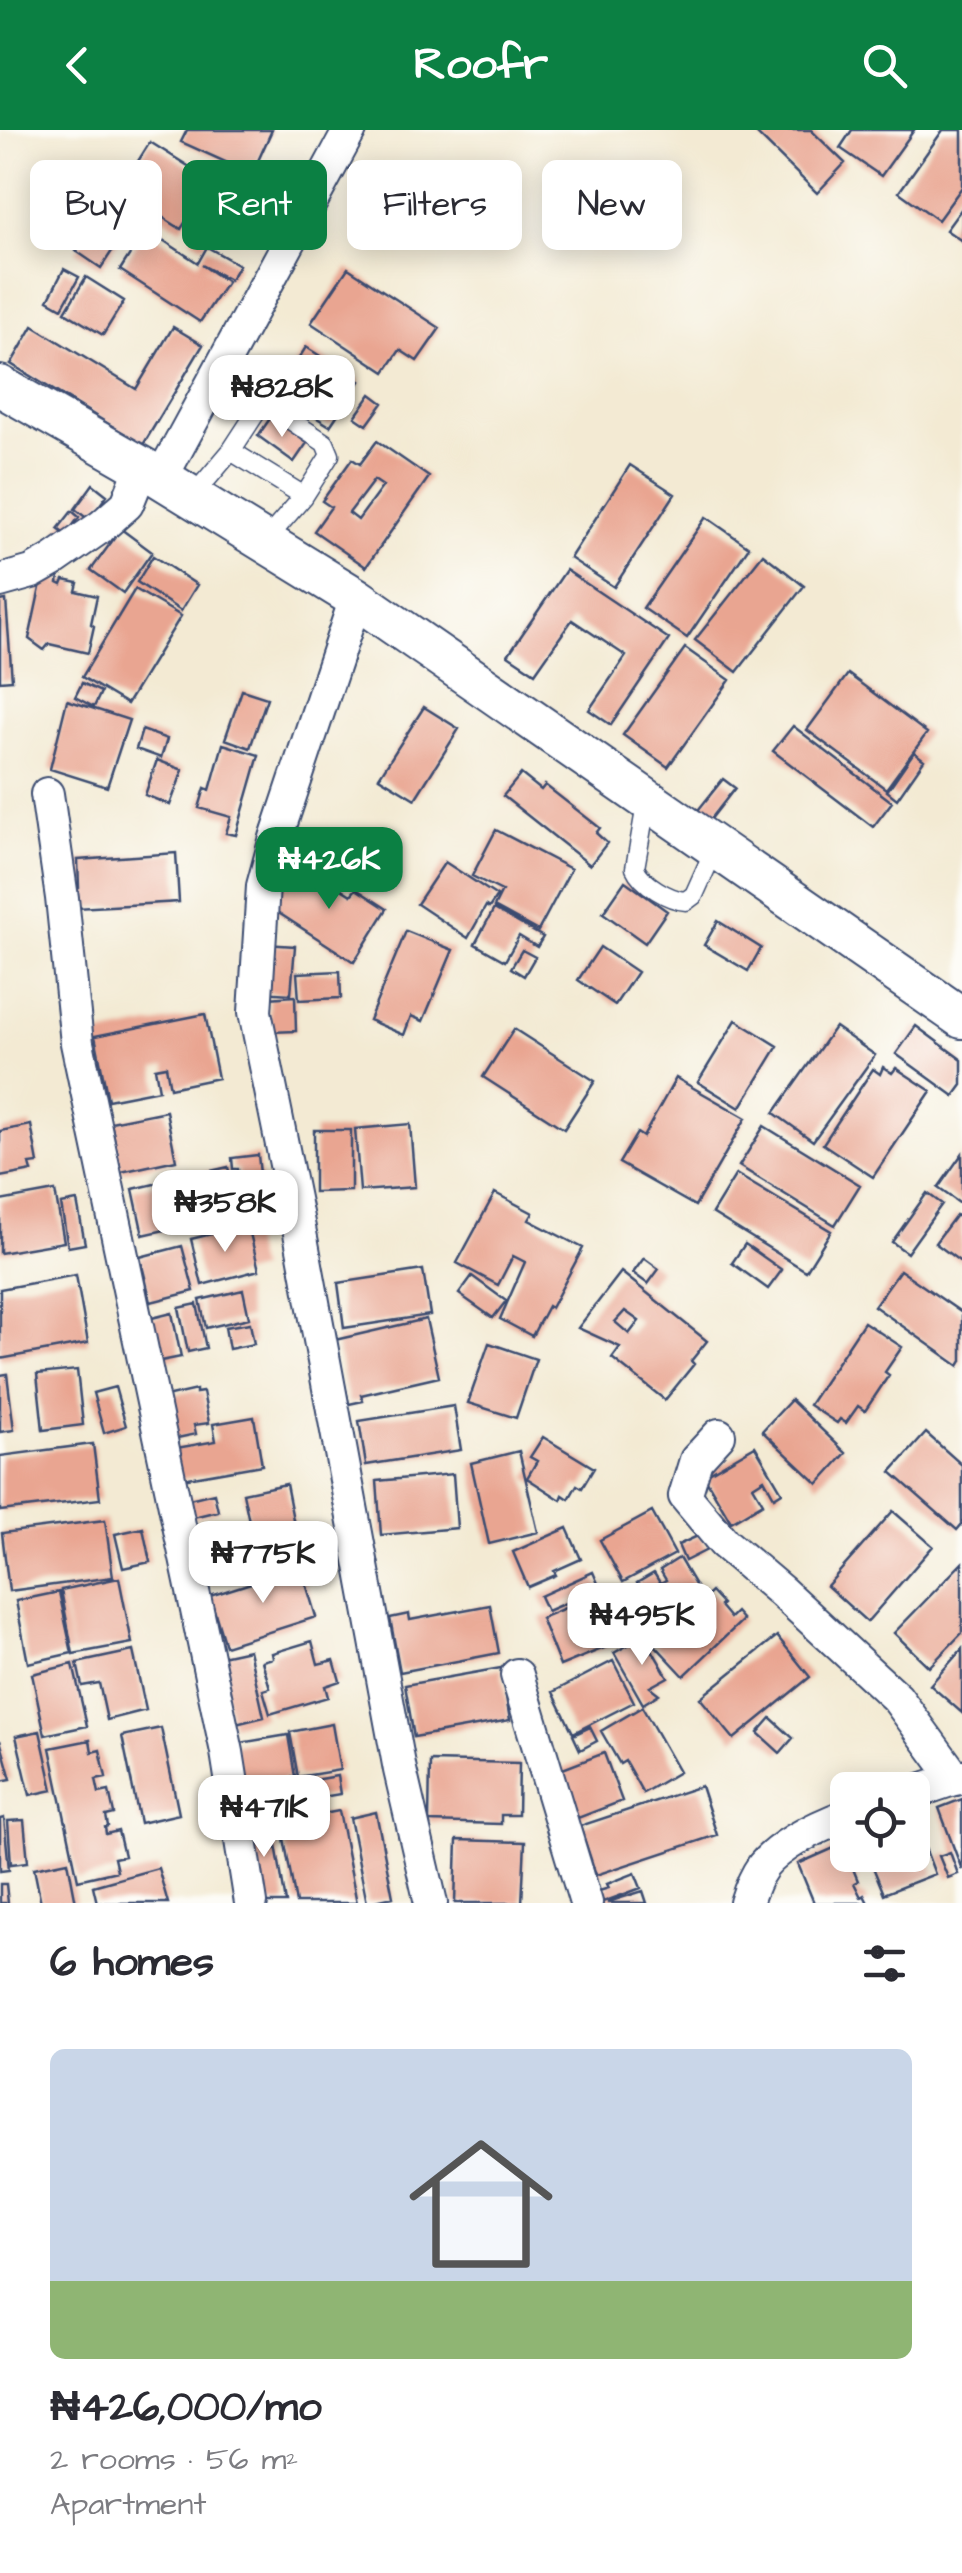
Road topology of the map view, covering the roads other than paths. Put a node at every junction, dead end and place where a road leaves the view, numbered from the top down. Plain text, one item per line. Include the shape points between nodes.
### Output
1 (350, 130) edge
2 (0, 386) edge
3 (231, 451) junction
4 (165, 481) junction
5 (304, 496) junction
6 (264, 542) junction
7 (0, 581) edge
8 (356, 598) junction
9 (47, 794) dead end
10 (647, 798) junction
11 (717, 846) junction
12 (962, 1018) edge
13 (719, 1434) dead end
14 (517, 1675) dead end
15 (959, 1778) edge
16 (930, 1787) edge
17 (830, 1824) edge
18 (251, 1903) edge
19 (432, 1903) edge
20 (586, 1903) edge
21 (746, 1903) edge

1 - 4 street
2 - 4 street
3 - 4 lane
3 - 5 lane
3 - 5 lane via 260,408 269,406 325,443 330,454
4 - 6 street
4 - 7 street via 53,560
5 - 6 lane
6 - 8 street
8 - 10 street
8 - 19 street via 263,886 255,1012 400,1770
9 - 18 street via 77,1043 228,1752
10 - 11 street
10 - 11 lane via 634,868 639,877 686,902
11 - 12 street
13 - 15 street via 696,1460 685,1496 724,1542 896,1698
14 - 20 street
15 - 16 street
17 - 21 street via 775,1854

